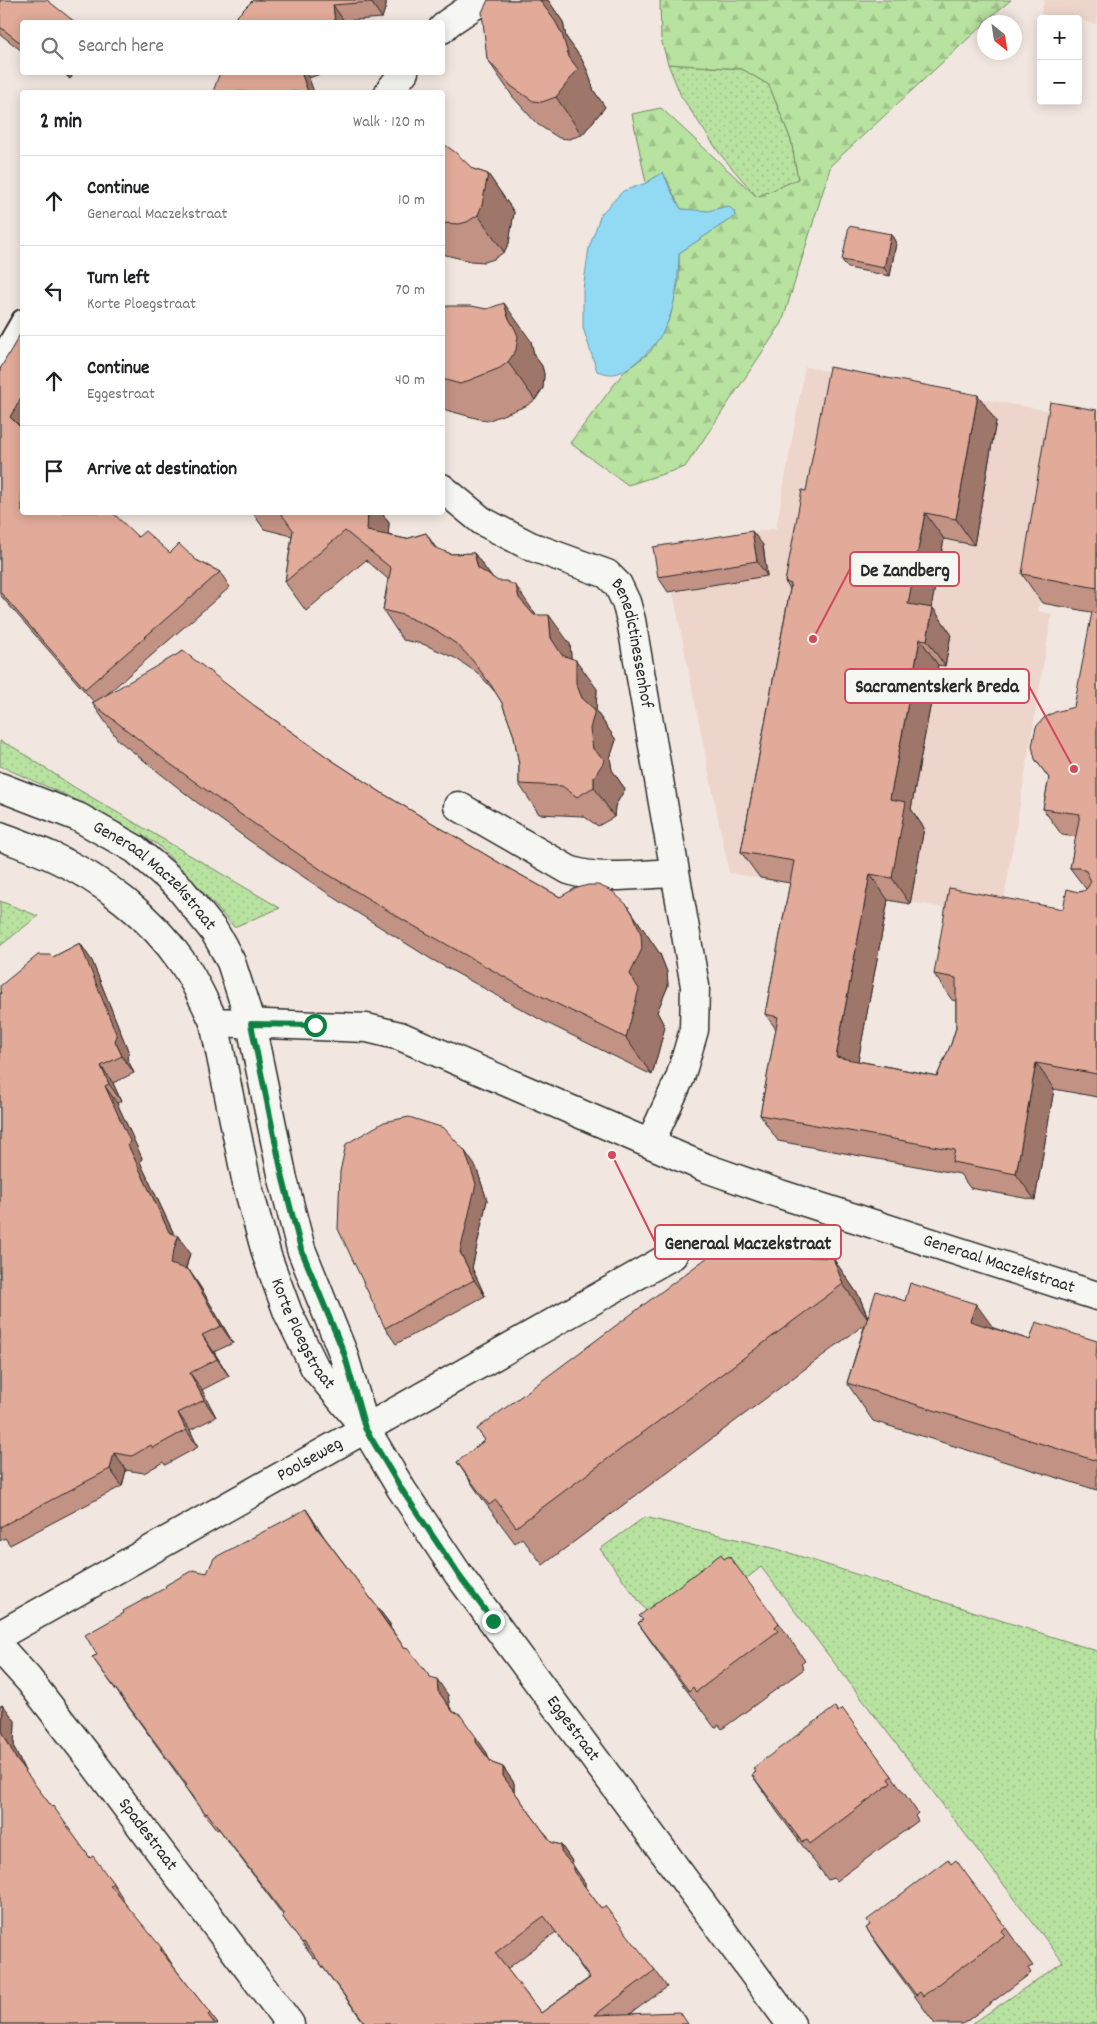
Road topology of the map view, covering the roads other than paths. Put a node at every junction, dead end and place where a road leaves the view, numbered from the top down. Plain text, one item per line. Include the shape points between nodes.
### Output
1 (482, 0) edge
2 (445, 26) edge
3 (402, 75) edge
4 (390, 90) edge
5 (20, 323) edge
6 (0, 358) edge
7 (445, 490) edge
8 (0, 787) edge
9 (458, 806) dead end
10 (0, 836) edge
11 (674, 873) junction
12 (214, 1022) junction
13 (251, 1024) junction
14 (650, 1143) junction
15 (673, 1256) dead end
16 (1097, 1296) edge
17 (365, 1428) junction
18 (0, 1635) edge
19 (0, 1648) edge
20 (290, 2024) edge
21 (791, 2024) edge

1 - 2 street
3 - 4 street
5 - 6 lane
7 - 11 street, Benedictinessenhof via 482,521 530,546 607,574 618,585 631,620
8 - 13 street, Generaal Maczekstraat via 78,817 135,849 160,868 214,931 231,962
9 - 11 street via 580,874
10 - 12 street, Generaal Maczekstraat via 80,871 126,904 171,947 193,980
11 - 14 street, Benedictinessenhof via 695,986 694,1030 680,1078
12 - 13 street, Generaal Maczekstraat
12 - 17 street, Korte Ploegstraat via 247,1184 285,1305 315,1368
13 - 14 street, Generaal Maczekstraat via 367,1028 400,1036
13 - 17 street, Korte Ploegstraat via 301,1249 344,1353
14 - 16 street, Generaal Maczekstraat via 706,1168 780,1194
15 - 17 street, Poolseweg
17 - 18 street, Poolseweg
17 - 21 street, Eggestraat via 458,1574
19 - 20 street, Spadestraat via 46,1702

